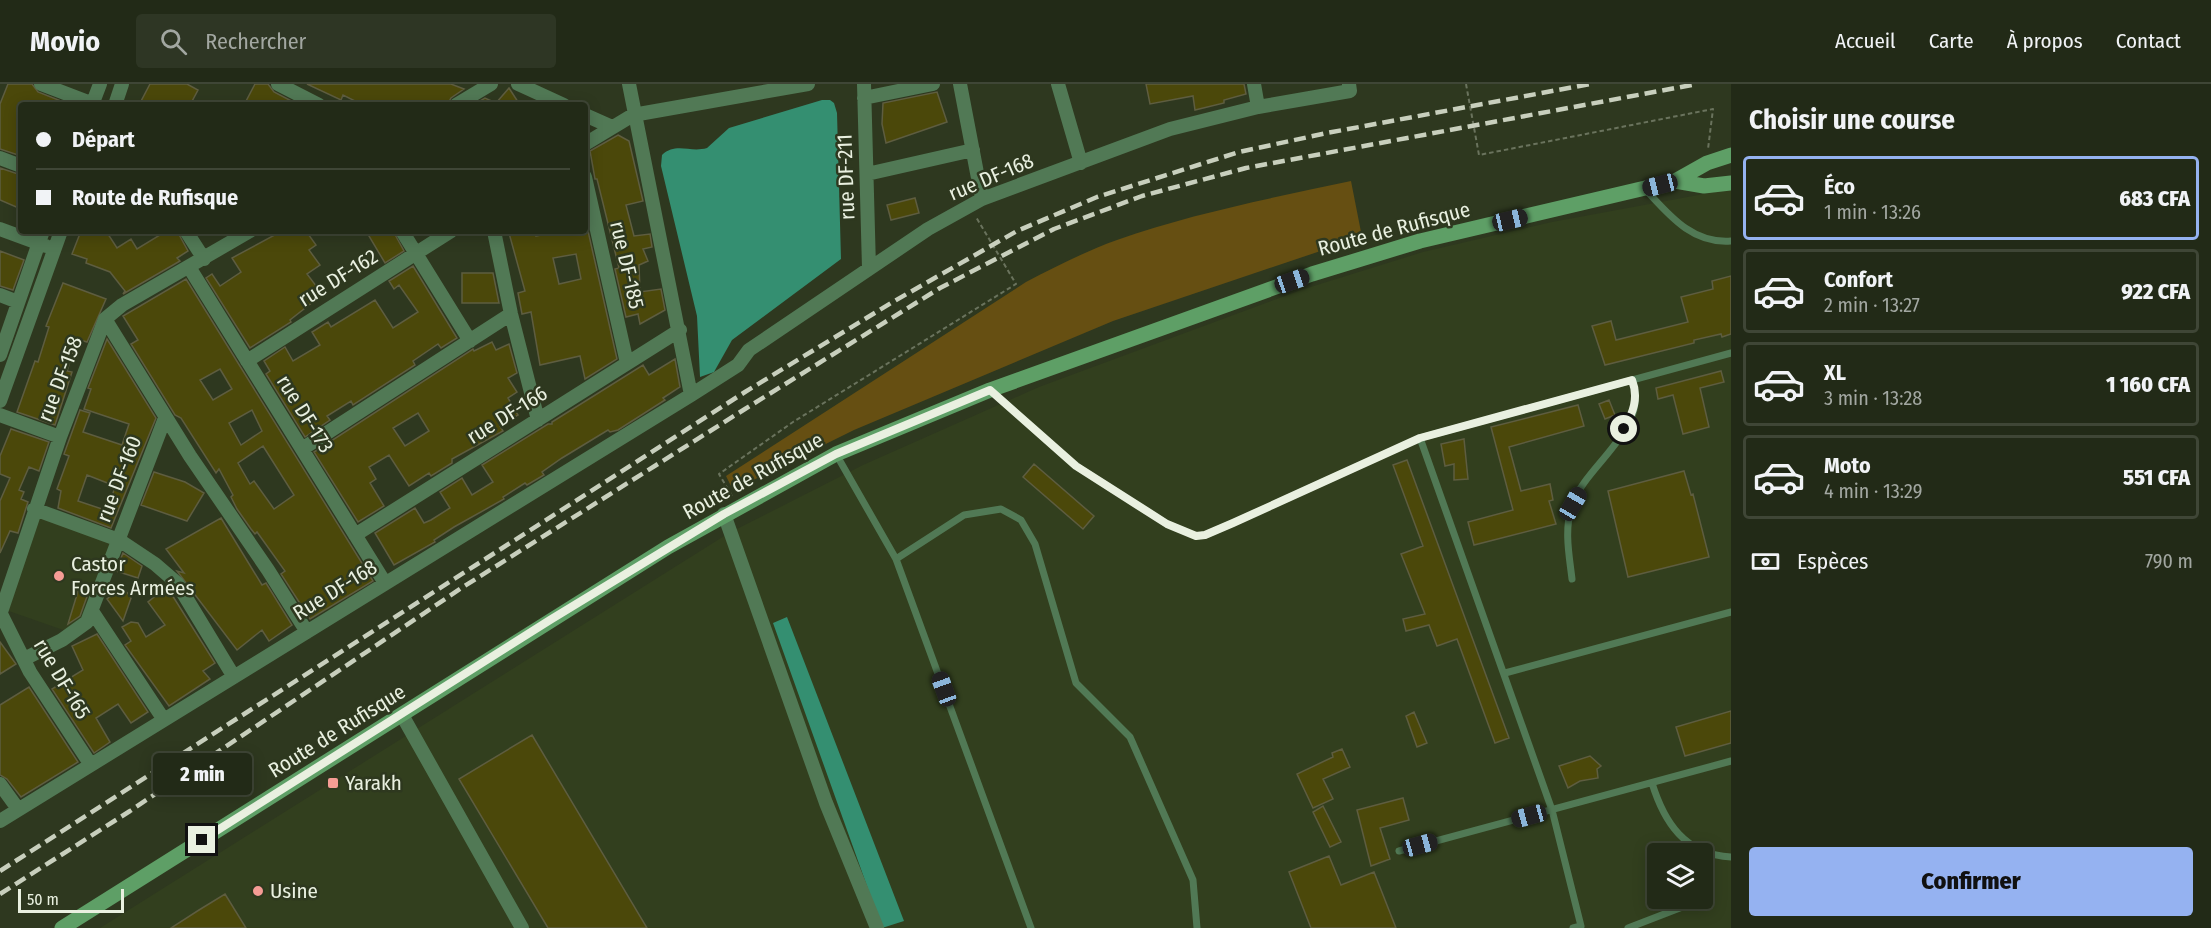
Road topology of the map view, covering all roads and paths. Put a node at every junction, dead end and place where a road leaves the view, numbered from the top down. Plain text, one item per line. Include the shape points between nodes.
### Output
1 (41, 84) edge
2 (100, 84) edge
3 (123, 84) edge
4 (278, 84) edge
5 (491, 84) edge
6 (518, 84) edge
7 (629, 84) edge
8 (808, 84) edge
9 (933, 84) edge
10 (960, 84) edge
11 (1058, 84) edge
12 (1254, 84) edge
13 (1466, 84) edge
14 (1350, 88) edge
15 (864, 91) edge
16 (86, 102) edge
17 (95, 102) edge
18 (116, 102) edge
19 (313, 102) edge
20 (461, 102) edge
21 (557, 102) edge
22 (1258, 107) junction
23 (633, 115) junction
24 (588, 116) edge
25 (612, 128) junction
26 (588, 142) edge
27 (973, 150) junction
28 (1731, 155) edge
29 (0, 158) edge
30 (1081, 163) junction
31 (1707, 164) junction
32 (18, 165) edge
33 (867, 174) junction
34 (1675, 181) junction
35 (1731, 183) edge
36 (588, 189) edge
37 (1645, 189) junction
38 (982, 199) junction
39 (975, 216) dead end
40 (0, 229) edge
41 (18, 233) edge
42 (26, 234) edge
43 (60, 234) edge
44 (188, 234) edge
45 (245, 234) edge
46 (404, 234) edge
47 (446, 234) edge
48 (495, 234) edge
49 (41, 237) edge
50 (1731, 241) edge
51 (53, 250) junction
52 (416, 254) junction
53 (204, 259) junction
54 (189, 267) junction
55 (869, 268) junction
56 (0, 295) edge
57 (18, 302) junction
58 (511, 315) junction
59 (105, 319) junction
60 (680, 330) junction
61 (470, 341) junction
62 (1731, 353) edge
63 (0, 356) edge
64 (247, 361) junction
65 (627, 363) junction
66 (1632, 380) junction
67 (990, 390) junction
68 (691, 395) junction
69 (0, 400) edge
70 (0, 415) edge
71 (165, 418) junction
72 (538, 420) junction
73 (60, 437) junction
74 (1420, 438) junction
75 (302, 449) junction
76 (836, 454) junction
77 (34, 509) junction
78 (731, 510) junction
79 (356, 535) junction
80 (119, 540) junction
81 (896, 559) junction
82 (1572, 579) dead end
83 (386, 583) junction
84 (92, 611) junction
85 (1731, 612) edge
86 (0, 614) edge
87 (307, 632) junction
88 (24, 659) junction
89 (1505, 674) junction
90 (234, 676) junction
91 (402, 715) junction
92 (164, 720) junction
93 (1731, 761) edge
94 (91, 765) junction
95 (1652, 783) junction
96 (0, 784) edge
97 (18, 810) junction
98 (1552, 810) junction
99 (0, 821) edge
100 (1399, 851) dead end
101 (1731, 857) edge
102 (1677, 909) edge
103 (1578, 927) edge
104 (62, 928) edge
105 (522, 928) edge
106 (877, 928) edge
107 (1031, 928) edge
108 (1197, 928) edge
109 (1628, 928) edge

1 - 16 street
2 - 17 street
3 - 18 street
4 - 19 street
5 - 20 street
6 - 21 street
7 - 23 street
8 - 23 street
9 - 15 street
10 - 27 street
11 - 30 street
12 - 22 street
13 - 31 path via 1479,155 1713,109
14 - 22 street, rue DF-168
15 - 33 street, rue DF-211
22 - 30 street, rue DF-168 via 1170,129
23 - 25 street
23 - 60 street
24 - 25 street
25 - 26 street
27 - 33 street
27 - 38 street
28 - 31 main road, Route de Rufisque
29 - 32 street
30 - 38 street, rue DF-168
31 - 34 main road, Route de Rufisque
33 - 55 street, rue DF-211
34 - 35 main road, Route de Rufisque via 1704,186
34 - 37 main road, Route de Rufisque
36 - 65 street, rue DF-185
37 - 50 lane via 1682,227 1708,240
37 - 67 main road, Route de Rufisque via 1420,241 1312,274
38 - 55 street, rue DF-168 via 928,228
39 - 78 path via 1016,284 793,422 719,474
40 - 41 street
42 - 49 street
43 - 51 street
44 - 53 street
45 - 53 street, rue DF-158
46 - 52 street
47 - 52 street, rue DF-162
48 - 58 street
49 - 51 street
49 - 57 street
51 - 69 street
52 - 61 street
52 - 64 street, rue DF-162
53 - 54 street, rue DF-158
54 - 59 street, rue DF-158
54 - 64 street, rue DF-173
55 - 68 street, rue DF-168 via 748,350 738,364
56 - 57 street
57 - 63 street
58 - 61 street
58 - 72 street
59 - 71 street
59 - 73 street, rue DF-158
60 - 65 street, rue DF-166
60 - 68 street
61 - 75 street
62 - 66 lane
64 - 75 street, rue DF-173
65 - 72 street, rue DF-166
66 - 74 lane
66 - 82 lane via 1637,393 1633,414 1573,504 1566,534
67 - 74 lane via 1076,466 1167,524 1196,536
67 - 76 main road, Route de Rufisque
68 - 83 street, Rue DF-168
70 - 73 street
71 - 80 street, rue DF-160
71 - 87 street
72 - 79 street, rue DF-166
73 - 77 street, rue DF-158
74 - 89 lane
75 - 79 street, rue DF-173
76 - 78 main road, Route de Rufisque
76 - 81 lane
77 - 80 street
77 - 86 street, rue DF-158
78 - 91 main road, Route de Rufisque via 560,613
78 - 106 street via 826,803
79 - 83 street, rue DF-173
80 - 84 street, rue DF-160
80 - 90 street via 142,553 177,583
81 - 107 lane
81 - 108 lane via 964,515 1001,509 1021,520 1035,544 1076,683 1130,737 1193,880
83 - 87 street, Rue DF-168
84 - 88 street, rue DF-160 via 78,630
84 - 92 street
85 - 89 lane
86 - 88 street, rue DF-165
87 - 90 street, Rue DF-168
88 - 94 street, rue DF-165
89 - 98 lane
90 - 92 street, Rue DF-168
91 - 104 main road, Route de Rufisque
91 - 105 street
92 - 94 street, Rue DF-168
93 - 95 lane
94 - 97 street, Rue DF-168
95 - 98 lane
95 - 101 lane via 1660,810 1681,837 1704,852
96 - 97 street
97 - 99 street, Rue DF-168
98 - 100 lane
98 - 103 lane
102 - 109 lane

